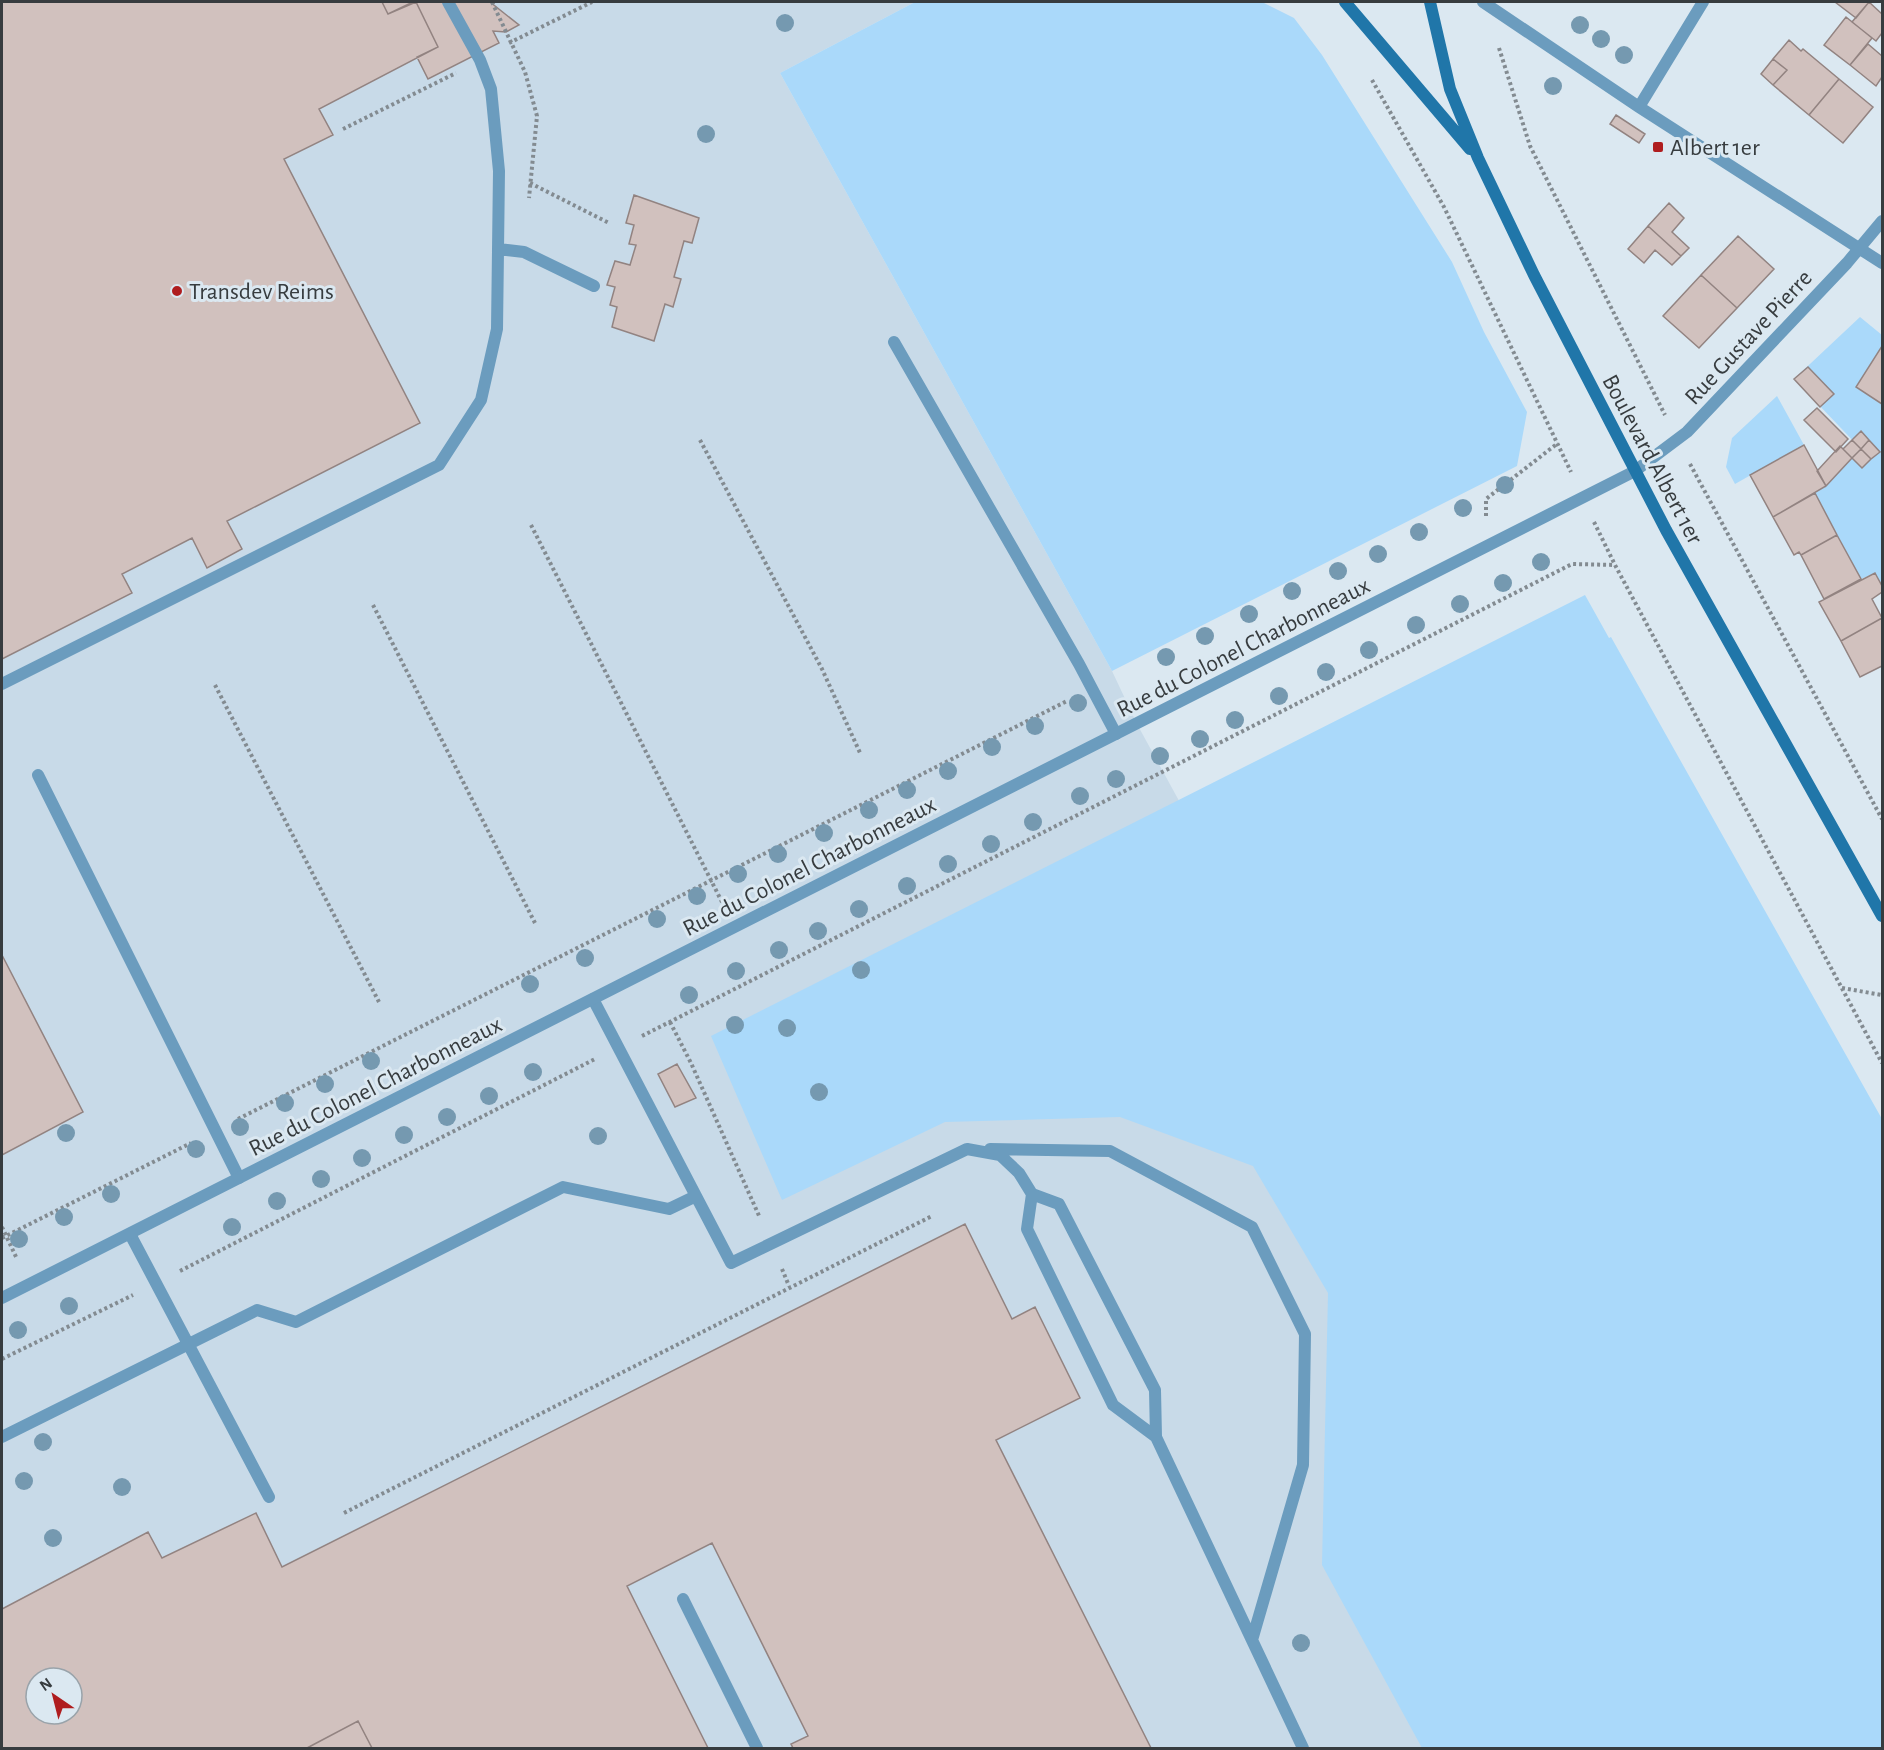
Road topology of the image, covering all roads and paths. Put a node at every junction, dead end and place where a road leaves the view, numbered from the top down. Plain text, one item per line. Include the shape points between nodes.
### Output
1 (448, 2) edge
2 (1345, 2) edge
3 (1430, 2) edge
4 (1483, 2) edge
5 (1703, 2) edge
6 (1639, 107) junction
7 (1478, 158) junction
8 (530, 183) dead end
9 (1882, 222) edge
10 (609, 223) dead end
11 (498, 249) junction
12 (1859, 249) junction
13 (1882, 263) edge
14 (594, 286) dead end
15 (894, 342) dead end
16 (700, 440) dead end
17 (1558, 443) dead end
18 (1635, 471) junction
19 (531, 525) dead end
20 (1487, 547) junction
21 (1615, 565) dead end
22 (373, 605) dead end
23 (2, 684) edge
24 (214, 685) dead end
25 (1092, 688) junction
26 (1116, 734) junction
27 (861, 755) dead end
28 (38, 775) dead end
29 (711, 879) junction
30 (1882, 916) edge
31 (535, 923) dead end
32 (735, 927) junction
33 (1882, 995) edge
34 (593, 999) junction
35 (379, 1002) dead end
36 (670, 1022) junction
37 (619, 1047) junction
38 (1882, 1063) edge
39 (215, 1131) junction
40 (967, 1149) junction
41 (239, 1178) junction
42 (1032, 1194) junction
43 (696, 1196) junction
44 (932, 1216) dead end
45 (2, 1227) edge
46 (130, 1234) junction
47 (4, 1237) edge
48 (772, 1245) junction
49 (29, 1284) junction
50 (156, 1284) junction
51 (789, 1286) junction
52 (2, 1298) edge
53 (188, 1343) junction
54 (2, 1359) edge
55 (2, 1437) edge
56 (1156, 1437) junction
57 (269, 1497) dead end
58 (344, 1513) dead end
59 (683, 1599) dead end
60 (1252, 1640) junction
61 (758, 1749) edge
62 (1303, 1749) edge

1 - 11 street via 491,89 499,171
2 - 7 main road
3 - 7 main road, Boulevard Albert 1er via 1450,88
4 - 6 street
5 - 6 street
6 - 12 street
7 - 18 main road, Boulevard Albert 1er
8 - 10 path
9 - 12 street, Rue Gustave Pierre
11 - 14 street via 524,252
11 - 23 street via 497,329 481,400 439,465
12 - 13 street
12 - 18 street, Rue Gustave Pierre via 1687,432
15 - 25 street
16 - 27 path via 822,669
17 - 20 path via 1486,499
18 - 20 street, Rue du Colonel Charbonneaux
18 - 30 main road, Boulevard Albert 1er
19 - 29 path
20 - 26 street, Rue du Colonel Charbonneaux
21 - 36 path via 1572,564
22 - 31 path
24 - 35 path
25 - 26 street
25 - 29 path
26 - 32 street, Rue du Colonel Charbonneaux
28 - 39 street
29 - 32 path
29 - 39 path
32 - 34 street, Rue du Colonel Charbonneaux
33 - 38 path via 1842,988
34 - 37 street
34 - 41 street, Rue du Colonel Charbonneaux
36 - 37 path
36 - 48 path
37 - 43 street
37 - 50 path
39 - 41 street
39 - 47 path
40 - 42 street via 1000,1155 1019,1173
40 - 48 street
40 - 60 street via 1110,1151 1251,1227 1305,1334 1303,1465
41 - 46 street, Rue du Colonel Charbonneaux
42 - 56 street via 1027,1229 1113,1405
42 - 56 street via 1059,1204 1155,1390
43 - 48 street via 731,1263
43 - 53 street via 669,1209 563,1187 296,1322 257,1310
44 - 51 path
45 - 47 path
46 - 49 street, Rue du Colonel Charbonneaux
46 - 50 street
47 - 49 path
48 - 51 path
49 - 52 street, Rue du Colonel Charbonneaux
50 - 53 street
50 - 54 path
51 - 58 path
53 - 55 street
53 - 57 street
56 - 60 street
59 - 61 street
60 - 62 street

